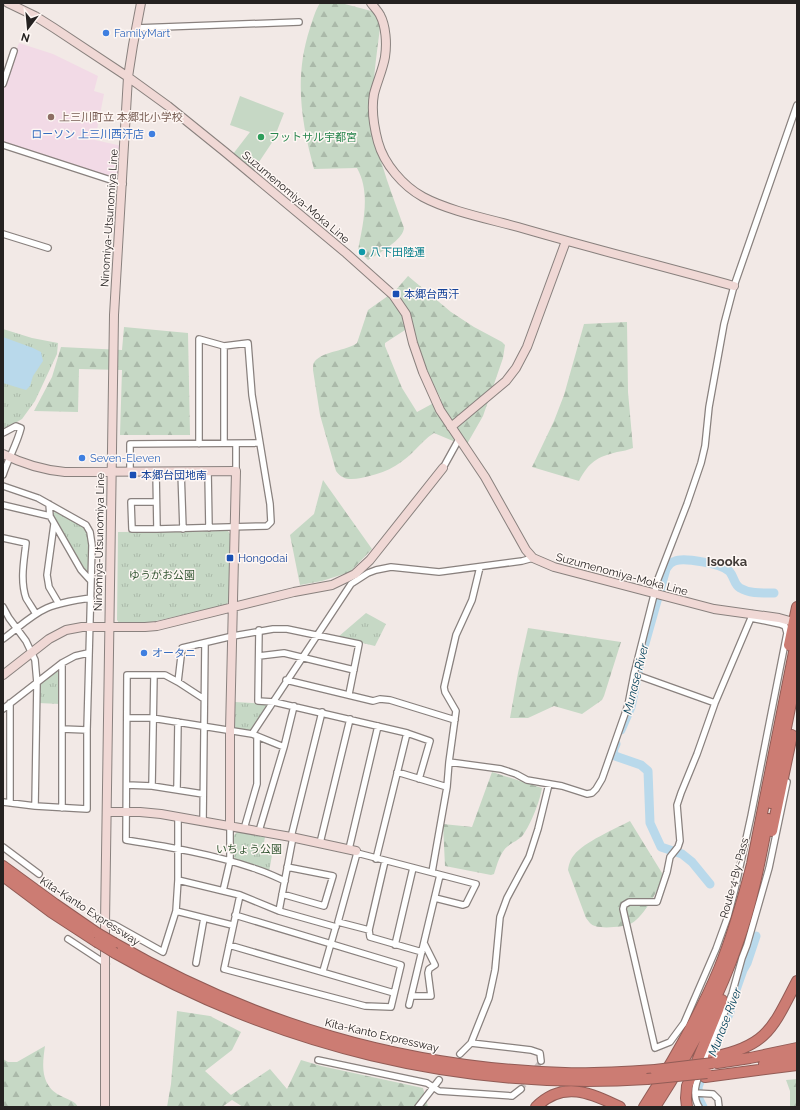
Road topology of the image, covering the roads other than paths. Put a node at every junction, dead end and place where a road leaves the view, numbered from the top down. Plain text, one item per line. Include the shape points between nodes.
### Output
1 (141, 3) edge
2 (371, 3) edge
3 (13, 4) edge
4 (299, 22) dead end
5 (136, 28) junction
6 (14, 51) dead end
7 (128, 77) junction
8 (3, 84) edge
9 (797, 105) edge
10 (3, 145) edge
11 (123, 184) junction
12 (3, 234) edge
13 (566, 241) junction
14 (48, 248) dead end
15 (734, 286) junction
16 (224, 346) junction
17 (451, 427) junction
18 (3, 434) edge
19 (460, 439) junction
20 (224, 443) junction
21 (260, 443) junction
22 (199, 444) junction
23 (236, 444) junction
24 (6, 456) edge
25 (443, 468) joint
26 (181, 471) junction
27 (208, 471) junction
28 (236, 471) junction
29 (111, 472) junction
30 (130, 472) junction
31 (156, 472) junction
32 (3, 475) edge
33 (3, 486) edge
34 (156, 502) junction
35 (49, 504) junction
36 (3, 505) edge
37 (50, 516) junction
38 (54, 524) junction
39 (208, 528) junction
40 (235, 528) junction
41 (157, 529) junction
42 (183, 529) junction
43 (3, 538) edge
44 (533, 558) junction
45 (366, 563) junction
46 (480, 567) junction
47 (376, 570) junction
48 (91, 581) junction
49 (654, 593) junction
50 (90, 598) junction
51 (59, 604) junction
52 (3, 607) edge
53 (797, 607) edge
54 (233, 608) junction
55 (36, 614) junction
56 (752, 616) junction
57 (796, 623) edge
58 (90, 627) junction
59 (109, 627) junction
60 (17, 629) junction
61 (259, 630) junction
62 (318, 635) junction
63 (233, 636) junction
64 (797, 637) edge
65 (3, 639) edge
66 (206, 643) junction
67 (32, 652) junction
68 (88, 653) junction
69 (259, 656) junction
70 (302, 657) junction
71 (62, 663) junction
72 (354, 670) junction
73 (797, 673) edge
74 (634, 674) junction
75 (3, 675) edge
76 (154, 675) junction
77 (286, 680) junction
78 (178, 682) junction
79 (37, 683) junction
80 (349, 694) junction
81 (204, 699) junction
82 (274, 702) junction
83 (10, 703) junction
84 (715, 703) junction
85 (294, 706) junction
86 (797, 707) edge
87 (3, 709) edge
88 (322, 712) junction
89 (127, 718) junction
90 (152, 718) junction
91 (350, 719) junction
92 (455, 720) junction
93 (178, 722) junction
94 (203, 726) junction
95 (378, 726) junction
96 (62, 729) junction
97 (87, 730) junction
98 (230, 730) junction
99 (407, 733) junction
100 (255, 735) junction
101 (284, 747) junction
102 (449, 762) junction
103 (397, 772) junction
104 (419, 779) junction
105 (787, 782) dead end
106 (549, 784) junction
107 (127, 785) junction
108 (152, 786) junction
109 (446, 787) junction
110 (177, 789) junction
111 (203, 794) junction
112 (3, 802) edge
113 (10, 803) junction
114 (35, 806) junction
115 (62, 808) junction
116 (107, 812) junction
117 (127, 813) junction
118 (178, 817) junction
119 (203, 822) junction
120 (230, 826) junction
121 (244, 829) junction
122 (259, 831) junction
123 (292, 837) junction
124 (320, 843) junction
125 (3, 847) edge
126 (178, 848) junction
127 (354, 851) junction
128 (376, 859) junction
129 (230, 861) junction
130 (385, 861) junction
131 (3, 866) edge
132 (287, 867) junction
133 (413, 868) junction
134 (432, 872) junction
135 (39, 874) dead end
136 (440, 875) junction
137 (3, 876) edge
138 (178, 880) junction
139 (285, 881) junction
140 (223, 891) junction
141 (282, 894) junction
142 (240, 895) junction
143 (435, 898) junction
144 (176, 910) junction
145 (279, 911) junction
146 (235, 915) junction
147 (204, 918) junction
148 (105, 923) junction
149 (232, 925) junction
150 (337, 925) junction
151 (742, 928) junction
152 (369, 930) junction
153 (97, 937) junction
154 (68, 939) dead end
155 (424, 943) junction
156 (229, 944) junction
157 (331, 944) junction
158 (395, 944) junction
159 (114, 948) junction
160 (727, 948) junction
161 (422, 952) junction
162 (196, 963) dead end
163 (106, 964) junction
164 (728, 969) junction
165 (323, 971) junction
166 (797, 980) edge
167 (703, 992) junction
168 (394, 994) junction
169 (411, 996) junction
170 (409, 1005) dead end
171 (471, 1043) junction
172 (797, 1048) edge
173 (460, 1054) dead end
174 (797, 1057) edge
175 (318, 1060) dead end
176 (541, 1060) dead end
177 (713, 1060) junction
178 (797, 1065) edge
179 (706, 1075) junction
180 (439, 1080) dead end
181 (433, 1086) junction
182 (521, 1089) tunnel mouth
183 (695, 1093) junction
184 (105, 1107) edge
185 (418, 1107) edge
186 (536, 1107) edge
187 (547, 1107) edge
188 (609, 1107) edge
189 (620, 1107) edge
190 (644, 1107) edge
191 (656, 1107) edge
192 (687, 1107) edge
193 (699, 1107) edge
194 (719, 1107) edge

1 - 5 main road, Ninomiya-Utsunomiya Line
2 - 13 main road via 380,15 385,32 385,57 374,95 373,112 380,148 388,164 409,188 423,197 445,206
3 - 7 main road, Suzumenomiya-Moka Line
4 - 5 street
5 - 7 main road, Ninomiya-Utsunomiya Line
6 - 8 street
7 - 11 main road, Ninomiya-Utsunomiya Line
7 - 17 main road, Suzumenomiya-Moka Line via 225,152 393,295 406,314 423,372 440,410
9 - 15 street
10 - 11 street
11 - 29 main road, Ninomiya-Utsunomiya Line via 114,315
12 - 14 street
13 - 15 main road
13 - 17 main road via 527,347 516,368 506,381
15 - 49 street via 724,324 701,463
16 - 20 street
16 - 21 street via 248,343 252,394
16 - 22 street via 199,339
17 - 19 main road, Suzumenomiya-Moka Line
18 - 24 street via 16,426 21,428 18,441
19 - 25 street
19 - 44 main road, Suzumenomiya-Moka Line via 486,476 526,550
20 - 22 street
20 - 23 street
21 - 23 street
21 - 40 street via 271,522 267,526
22 - 30 street via 130,444
23 - 28 street
24 - 29 main road via 56,472
24 - 32 street
25 - 45 main road
26 - 27 main road
26 - 31 main road
26 - 42 street
27 - 28 main road
27 - 39 street
28 - 40 main road
29 - 30 main road
29 - 59 main road, Ninomiya-Utsunomiya Line
30 - 31 main road
31 - 34 street
33 - 35 street
34 - 41 street
34 - 41 street via 131,502 132,529
35 - 37 street
35 - 48 street via 86,525 90,532
36 - 37 street
37 - 38 street
38 - 48 street via 81,570
38 - 51 street via 47,575
39 - 40 street
39 - 42 street
40 - 54 main road
41 - 42 street
43 - 55 street via 26,543 23,586
44 - 46 street
44 - 49 main road, Suzumenomiya-Moka Line via 554,567
45 - 47 street
45 - 54 main road via 355,574 332,585
46 - 47 street via 439,572 396,567
46 - 92 street via 472,600 456,634 444,688 456,711
47 - 62 street via 351,584
48 - 50 street
49 - 56 main road, Suzumenomiya-Moka Line
49 - 74 street
50 - 51 street
50 - 58 street
51 - 55 street
52 - 60 street
53 - 57 highway
54 - 59 main road via 157,626
54 - 63 main road
55 - 60 street
56 - 57 main road, Suzumenomiya-Moka Line via 779,618
56 - 84 street
56 - 167 street via 785,626 787,632 735,889
57 - 160 highway
58 - 59 main road
58 - 67 main road via 66,630
58 - 68 street
59 - 116 main road, Ninomiya-Utsunomiya Line
60 - 65 street
60 - 67 street
61 - 62 street via 287,629
61 - 63 street
61 - 69 street
62 - 70 street
62 - 72 street via 359,644
63 - 66 street
63 - 98 main road
64 - 160 highway, Route 4 By-Pass via 752,864
66 - 78 street via 182,648
66 - 81 street
67 - 75 main road
67 - 79 street
68 - 71 street
68 - 97 street
69 - 70 street via 284,653
69 - 82 street via 258,701
70 - 72 street
70 - 77 street
71 - 79 street
71 - 96 street
72 - 80 street
73 - 151 highway, Route 4 By-Pass via 762,852
74 - 84 street
74 - 106 street via 628,704 602,779 596,789 587,794
76 - 78 street via 165,675
76 - 89 street via 127,675
76 - 90 street
77 - 80 street
77 - 82 street
78 - 81 street
79 - 83 street
79 - 114 street
80 - 92 street via 373,700 390,700
81 - 94 street
82 - 85 street
82 - 100 street
83 - 87 street
83 - 113 street
84 - 167 street via 677,805 680,840 670,857 657,902 629,902 623,909 655,1048 670,1042
85 - 88 street
85 - 101 street
86 - 151 highway via 766,862 752,908
88 - 91 street
88 - 123 street
89 - 90 street
89 - 107 street
90 - 93 street
90 - 108 street
91 - 95 street
91 - 124 street
92 - 102 street
93 - 94 street
93 - 110 street
94 - 98 street
94 - 111 street
95 - 99 street
95 - 127 street
96 - 97 street
96 - 115 street
97 - 115 street via 87,810
98 - 100 street
98 - 120 main road
99 - 103 street
99 - 104 street via 430,741
100 - 101 street
100 - 121 street via 256,784
101 - 122 street
102 - 106 street via 500,769 526,780
102 - 109 street
103 - 104 street
103 - 128 street
104 - 109 street
105 - 183 street via 769,868 749,937 732,994 696,1083
106 - 171 street via 529,857 500,917 495,970 488,998
107 - 108 street
107 - 117 street
108 - 110 street
109 - 134 street
110 - 111 street
111 - 119 street
112 - 113 street
113 - 114 street
114 - 115 street
116 - 117 main road
116 - 148 main road, Ninomiya-Utsunomiya Line
117 - 118 main road
117 - 126 street via 126,840
118 - 119 main road
118 - 126 street
119 - 120 main road
120 - 121 main road
120 - 129 street
121 - 122 main road
122 - 123 main road
123 - 124 main road
123 - 132 street
124 - 127 main road
125 - 135 street
126 - 129 street
126 - 138 street
127 - 128 street
127 - 150 street
128 - 130 street
129 - 139 street
129 - 140 street
130 - 133 street
130 - 152 street
131 - 153 highway, Kita-Kanto Expressway
132 - 139 street
132 - 141 street via 334,876 324,906
133 - 134 street
133 - 158 street
134 - 136 street
136 - 143 street
136 - 143 street via 476,884 466,904
137 - 153 highway, Kita-Kanto Expressway via 51,912
138 - 140 street
138 - 144 street
139 - 141 street
140 - 142 street
141 - 145 street
142 - 145 street
142 - 146 street
143 - 155 street
144 - 147 street
144 - 148 street via 163,952 113,924
145 - 150 street
146 - 149 street
146 - 157 street
147 - 149 street
147 - 162 street
148 - 163 main road, Ninomiya-Utsunomiya Line
149 - 156 street
150 - 152 street
150 - 157 street
151 - 164 highway, Route 4 By-Pass
152 - 158 street via 370,937
153 - 159 highway, Kita-Kanto Expressway, bridge
154 - 163 street
155 - 161 street
155 - 169 street via 435,965 428,973 431,996
156 - 165 street
156 - 168 street via 224,969 365,1006 391,1007
157 - 165 street
157 - 168 street via 401,965
158 - 161 street
159 - 177 highway, Kita-Kanto Expressway via 231,1002 301,1027 392,1052 457,1064 593,1073
159 - 179 highway, Kita-Kanto Expressway, bridge via 161,978 228,1009 277,1028 349,1050 453,1072 508,1078 572,1081 645,1080
160 - 167 highway, Route 4 By-Pass via 719,969
161 - 169 street
163 - 184 main road, Ninomiya-Utsunomiya Line
164 - 191 highway, Route 4 By-Pass via 701,1030
164 - 192 highway via 722,999 687,1086
165 - 168 street
166 - 177 highway via 780,1015 764,1036 738,1051
167 - 190 highway, Route 4 By-Pass via 676,1055
169 - 170 street
171 - 173 street
171 - 176 street via 531,1050 540,1054
172 - 177 highway via 750,1058
174 - 179 highway, Kita-Kanto Expressway
175 - 181 street
178 - 179 highway
180 - 181 street
181 - 182 street via 439,1091 512,1096
181 - 185 street
183 - 193 street
183 - 194 street via 713,1094 718,1099
186 - 189 highway via 555,1094 574,1091 595,1095
187 - 188 highway via 564,1098 578,1096

